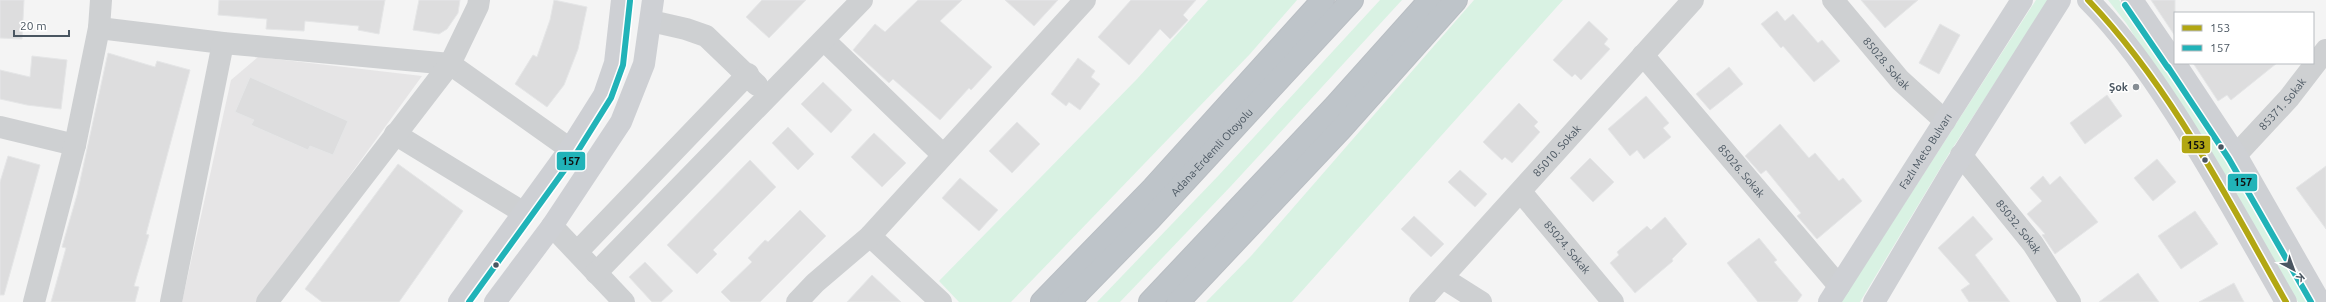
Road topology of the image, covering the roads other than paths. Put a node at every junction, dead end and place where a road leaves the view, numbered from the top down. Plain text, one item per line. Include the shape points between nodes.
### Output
1 (101, 0) edge
2 (479, 0) edge
3 (622, 0) edge
4 (653, 0) edge
5 (862, 0) edge
6 (1086, 0) edge
7 (1323, 0) edge
8 (1352, 0) edge
9 (1430, 0) edge
10 (1456, 0) edge
11 (1693, 0) edge
12 (1833, 0) edge
13 (2022, 0) edge
14 (2060, 0) edge
15 (2088, 0) edge
16 (2132, 0) edge
17 (652, 22) junction
18 (99, 28) junction
19 (824, 40) junction
20 (222, 43) junction
21 (2326, 50) edge
22 (1643, 55) junction
23 (2174, 62) edge
24 (450, 64) junction
25 (2176, 64) edge
26 (748, 74) junction
27 (768, 96) junction
28 (1945, 121) junction
29 (0, 127) edge
30 (395, 134) junction
31 (75, 145) junction
32 (570, 149) junction
33 (943, 155) junction
34 (1961, 155) junction
35 (2236, 155) junction
36 (1521, 192) junction
37 (524, 213) junction
38 (552, 226) junction
39 (870, 236) junction
40 (578, 252) junction
41 (596, 272) junction
42 (1443, 278) junction
43 (1834, 294) edge
44 (34, 302) edge
45 (171, 302) edge
46 (267, 302) edge
47 (458, 302) edge
48 (495, 302) edge
49 (624, 302) edge
50 (796, 302) edge
51 (940, 302) edge
52 (1042, 302) edge
53 (1069, 302) edge
54 (1150, 302) edge
55 (1178, 302) edge
56 (1420, 302) edge
57 (1481, 302) edge
58 (1614, 302) edge
59 (1874, 302) edge
60 (2070, 302) edge
61 (2286, 302) edge
62 (2320, 302) edge

1 - 18 street
2 - 24 street
3 - 32 main road via 615,63 604,96
4 - 17 main road
5 - 19 street
6 - 33 street
7 - 52 highway via 1153,188
8 - 53 highway, Adana-Erdemli Otoyolu via 1150,219
9 - 54 highway via 1335,106
10 - 55 highway via 1341,129
11 - 22 street, 85010. Sokak
12 - 28 street, 85028. Sokak via 1900,80
13 - 28 main road, Fazlı Meto Bulvarı
14 - 34 main road
15 - 61 main road via 2107,18 2144,66 2205,160
16 - 23 main road
17 - 26 street via 706,36
17 - 38 main road via 644,64 621,122
18 - 20 street
18 - 31 street
19 - 27 street
19 - 33 street
20 - 24 street
20 - 45 street
21 - 35 street, 85371. Sokak via 2289,98
22 - 36 street, 85010. Sokak
22 - 43 street, 85026. Sokak
24 - 30 street
24 - 32 street
25 - 35 main road
26 - 27 street
26 - 40 street
27 - 41 street
28 - 43 main road, Fazlı Meto Bulvarı
29 - 31 street
30 - 37 street
30 - 46 street
31 - 44 street
32 - 37 main road
33 - 39 street
34 - 59 main road
34 - 60 street, 85032. Sokak via 2033,244
35 - 62 main road
36 - 42 street, 85010. Sokak
36 - 58 street, 85024. Sokak
37 - 47 main road
38 - 40 street
38 - 48 main road
39 - 50 street
39 - 51 street
40 - 41 street
41 - 49 street
42 - 56 street, 85010. Sokak
42 - 57 street

